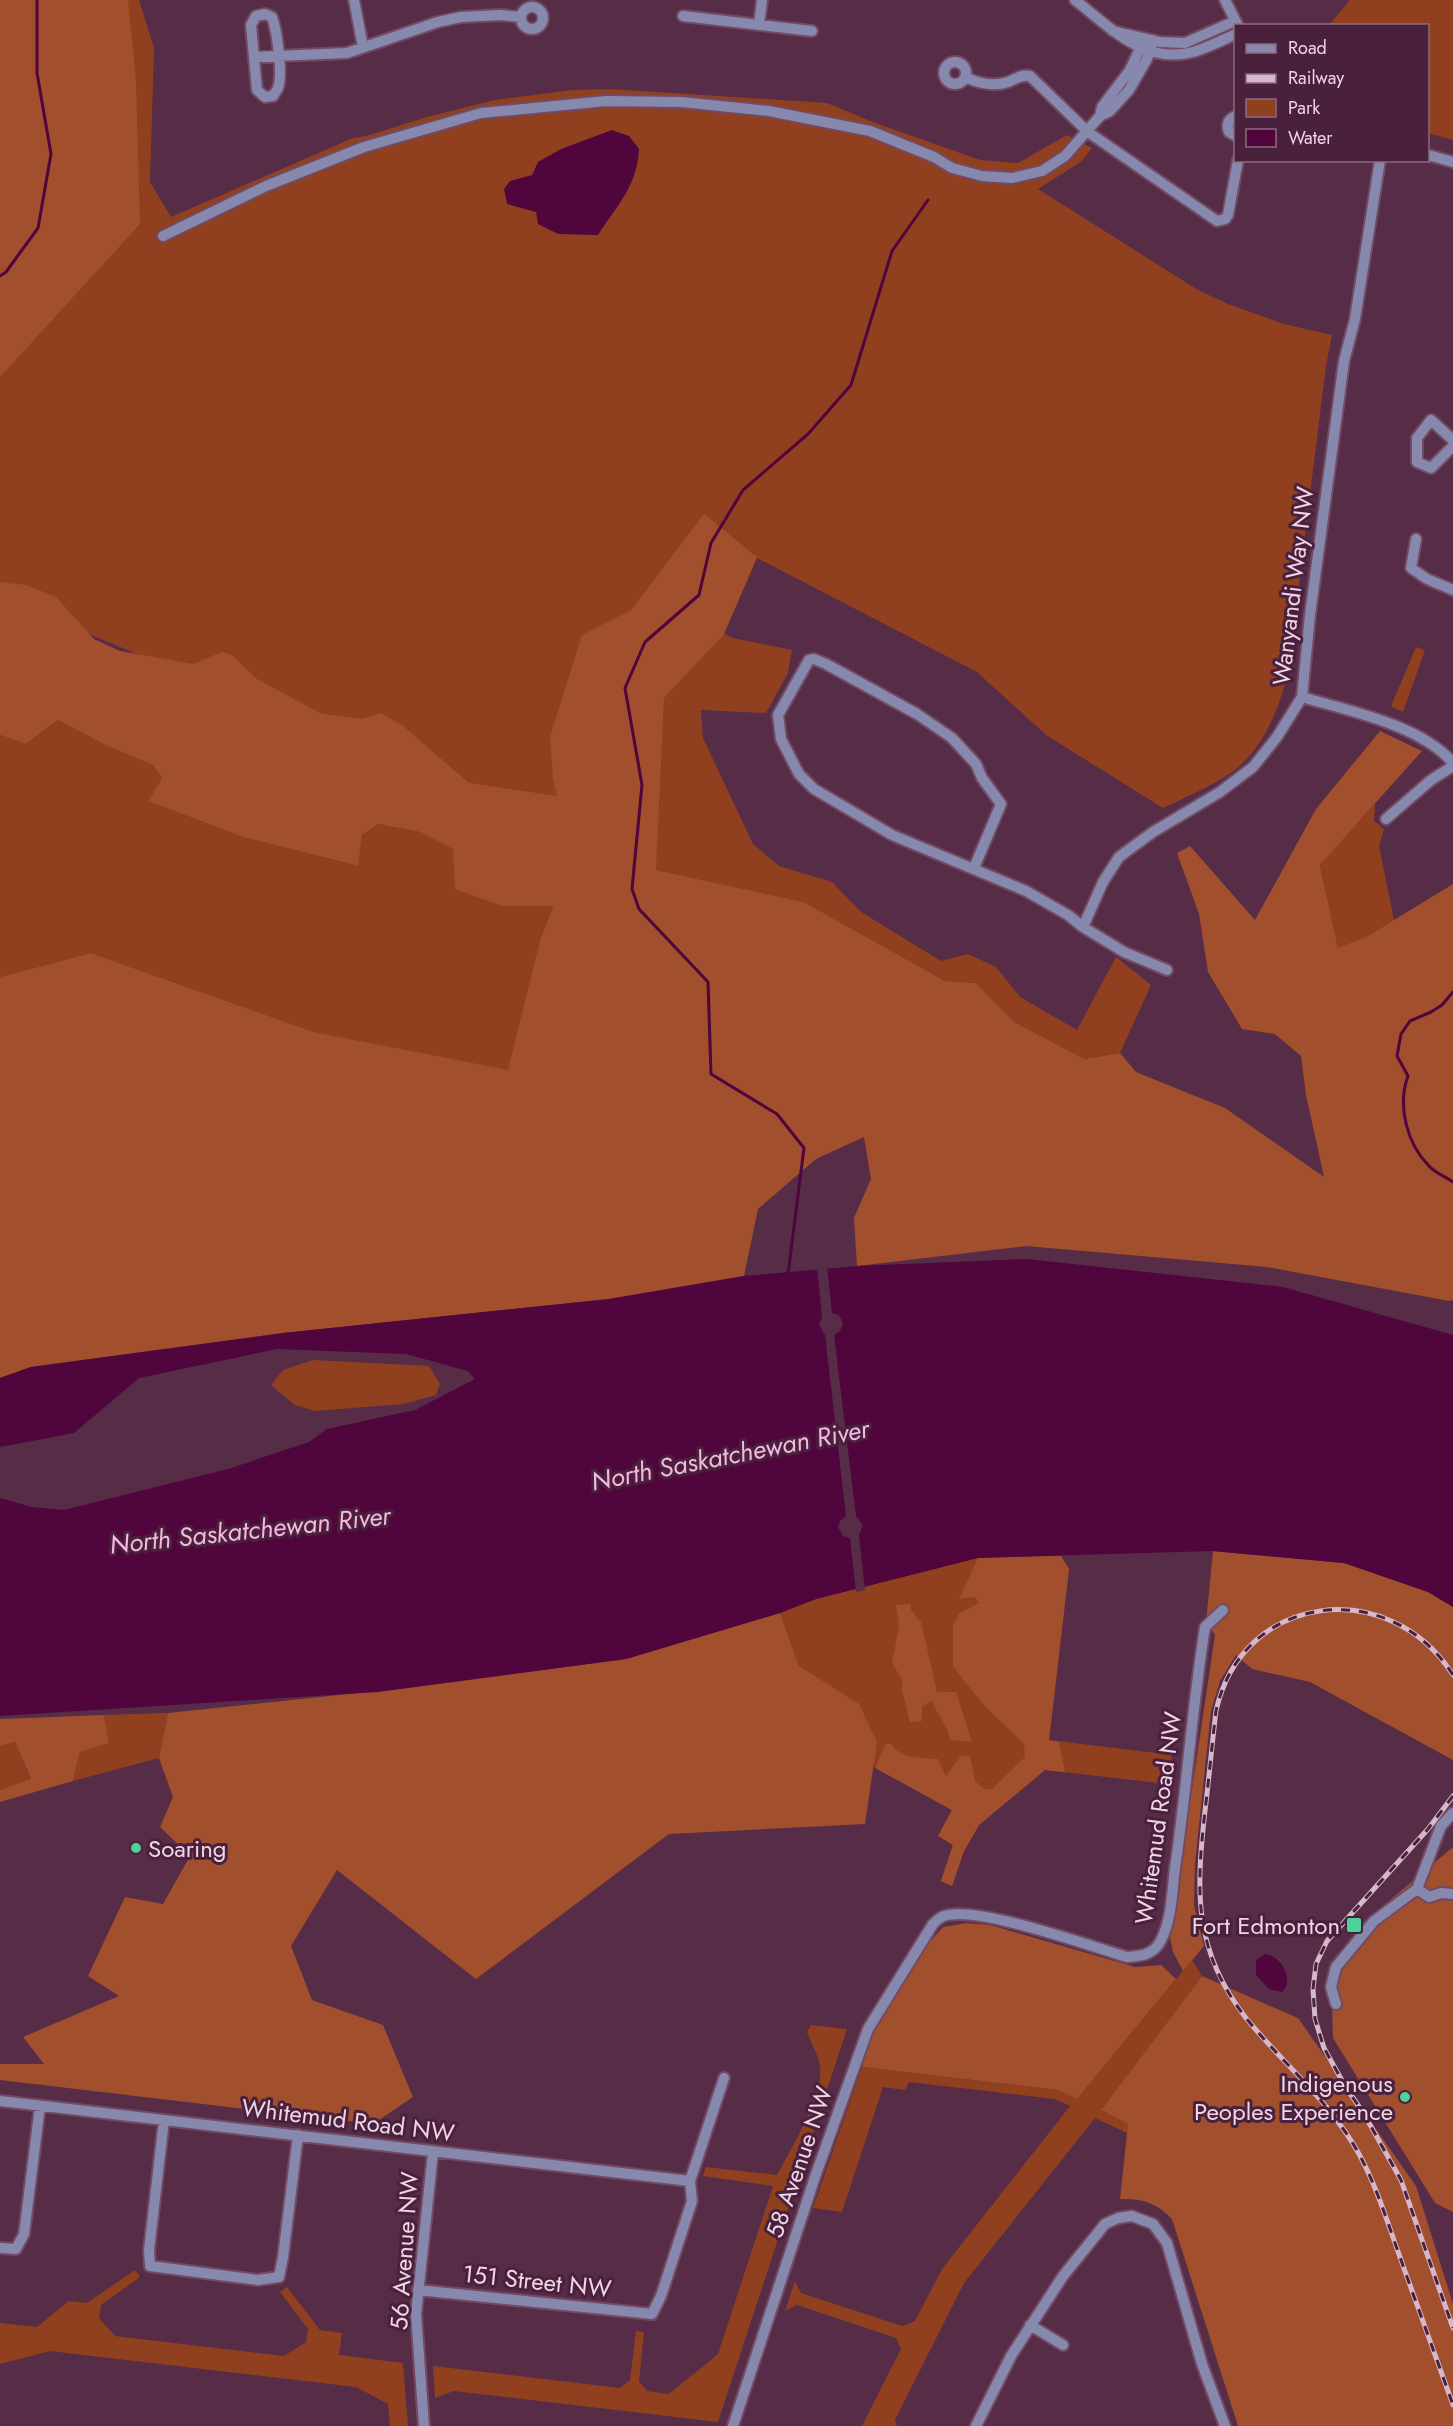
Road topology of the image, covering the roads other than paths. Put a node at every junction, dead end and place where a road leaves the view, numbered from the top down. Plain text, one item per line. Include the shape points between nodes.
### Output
1 (354, 0) edge
2 (762, 0) edge
3 (1075, 0) edge
4 (1225, 0) edge
5 (1087, 4) edge
6 (683, 16) dead end
7 (521, 17) dead end
8 (1237, 23) edge
9 (759, 24) junction
10 (1234, 24) edge
11 (812, 31) dead end
12 (1234, 35) edge
13 (1147, 44) junction
14 (363, 47) junction
15 (278, 56) junction
16 (254, 57) junction
17 (965, 77) dead end
18 (1234, 117) edge
19 (1088, 132) junction
20 (1234, 135) edge
21 (1429, 155) edge
22 (1238, 162) edge
23 (1380, 162) edge
24 (1453, 162) edge
25 (163, 236) dead end
26 (1453, 440) edge
27 (1453, 446) edge
28 (1416, 539) dead end
29 (1453, 590) edge
30 (1302, 698) junction
31 (1453, 765) edge
32 (1386, 819) dead end
33 (974, 868) junction
34 (1083, 927) junction
35 (1167, 970) dead end
36 (1223, 1610) dead end
37 (1453, 1814) edge
38 (1418, 1888) junction
39 (1453, 1894) edge
40 (933, 1924) joint
41 (1336, 2004) dead end
42 (724, 2078) dead end
43 (0, 2101) edge
44 (39, 2106) junction
45 (164, 2120) junction
46 (298, 2135) junction
47 (433, 2152) junction
48 (690, 2181) junction
49 (0, 2248) edge
50 (418, 2290) junction
51 (1030, 2325) junction
52 (1063, 2345) dead end
53 (424, 2426) edge
54 (733, 2426) edge
55 (976, 2426) edge
56 (1225, 2426) edge

1 - 14 street
2 - 9 street
3 - 5 street
4 - 8 street
5 - 13 street via 1125,40
6 - 9 street
7 - 14 street via 501,15 438,22
9 - 11 street
10 - 13 street via 1185,42
12 - 13 street via 1191,52 1162,54
13 - 19 street
14 - 15 street via 347,53
15 - 16 street
15 - 16 street via 278,89 273,96 265,97 257,90
15 - 16 street via 275,25 272,17 265,14 256,16 251,25
17 - 19 street via 994,84 1030,76
18 - 20 street via 1227,126
19 - 22 street via 1217,221 1228,215
19 - 25 street via 1065,156 1042,171 1012,178 981,176 952,168 870,131 769,111 681,102 606,102 481,113 364,147 266,186
21 - 24 street
23 - 30 street, Wanyandi Way NW via 1355,319 1344,361
26 - 27 street via 1431,420 1417,438 1417,462 1431,468
28 - 29 street via 1411,568
30 - 31 street via 1410,733 1442,751
30 - 34 street, Wanyandi Way NW via 1253,767 1119,857
31 - 32 street
33 - 33 street via 892,836 814,789 799,774 782,739 778,716 809,660 826,664 917,714 952,738 976,764 1001,804
33 - 34 street via 1026,891
34 - 35 street via 1124,952
36 - 40 street, Whitemud Road NW via 1205,1627 1166,1928 1154,1950 1126,1957 968,1914 943,1916
37 - 38 street via 1441,1826
38 - 39 street via 1429,1897
38 - 41 street via 1374,1921 1336,1967 1331,1987
40 - 54 street, 58 Avenue NW via 868,2029
42 - 48 street
43 - 44 street, Whitemud Road NW
44 - 45 street, Whitemud Road NW
44 - 49 street via 24,2234 16,2249
45 - 46 street, Whitemud Road NW
45 - 46 street via 150,2266 258,2280 279,2277
46 - 47 street, Whitemud Road NW
47 - 48 street, Whitemud Road NW
47 - 50 street, 56 Avenue NW
48 - 50 street, 151 Street NW via 692,2201 652,2314
50 - 53 street, 56 Avenue NW via 416,2314
51 - 52 street
51 - 55 street
51 - 56 street via 1100,2229 1125,2217 1147,2220 1167,2242 1202,2364

